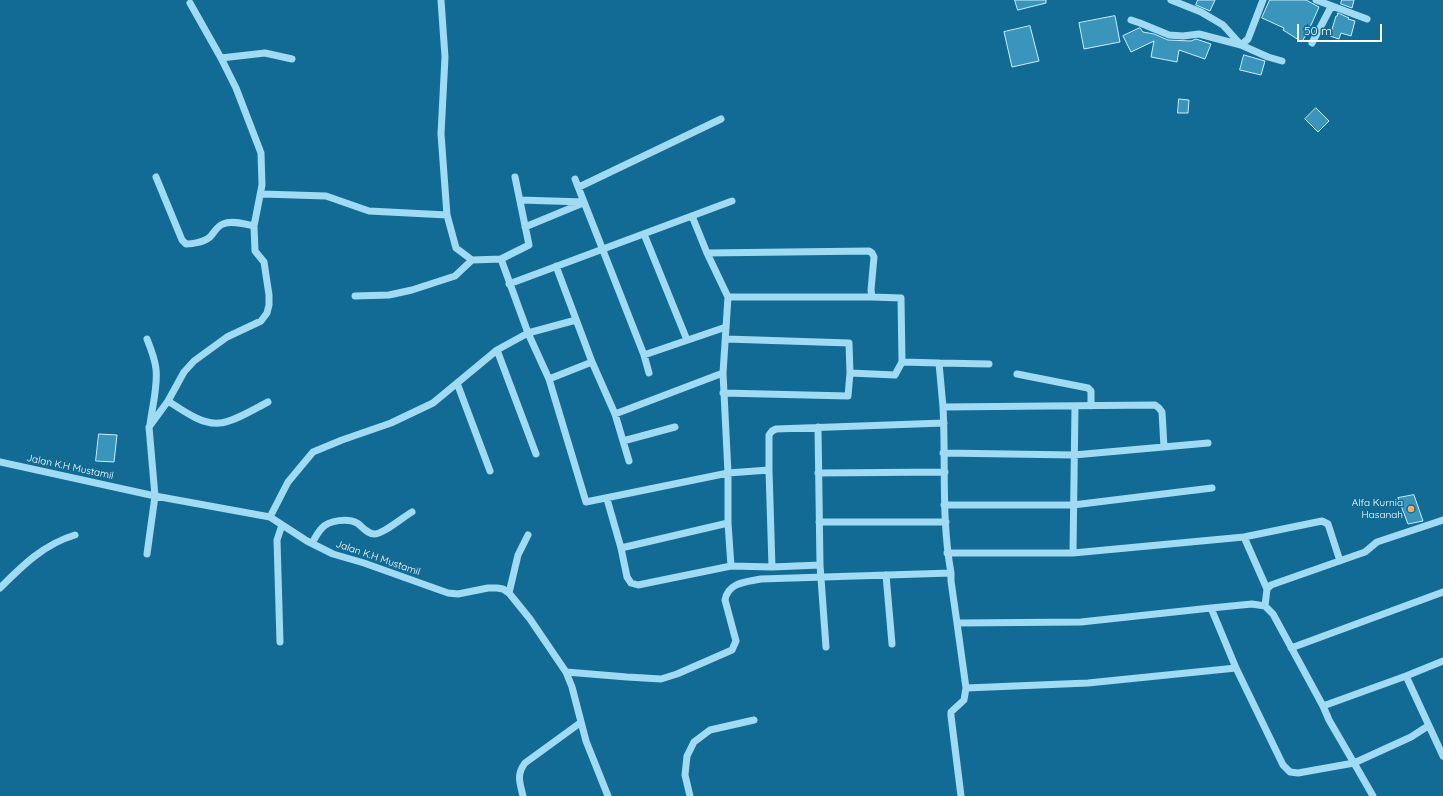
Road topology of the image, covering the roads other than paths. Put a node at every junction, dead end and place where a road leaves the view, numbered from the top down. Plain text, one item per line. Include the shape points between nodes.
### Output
1 (441, 0) edge
2 (1171, 0) edge
3 (1263, 0) edge
4 (1316, 0) edge
5 (190, 3) dead end
6 (1331, 7) junction
7 (1368, 19) dead end
8 (1130, 20) dead end
9 (1312, 43) dead end
10 (1241, 45) junction
11 (221, 58) junction
12 (292, 59) dead end
13 (1282, 61) dead end
14 (721, 119) dead end
15 (156, 177) dead end
16 (515, 177) dead end
17 (576, 179) dead end
18 (578, 187) junction
19 (262, 194) junction
20 (520, 200) junction
21 (732, 201) dead end
22 (584, 202) junction
23 (447, 215) junction
24 (692, 216) junction
25 (254, 226) junction
26 (526, 227) junction
27 (644, 234) junction
28 (603, 249) junction
29 (707, 253) junction
30 (501, 259) junction
31 (472, 260) junction
32 (556, 266) junction
33 (509, 284) junction
34 (354, 296) dead end
35 (728, 297) junction
36 (872, 297) junction
37 (576, 320) junction
38 (726, 327) junction
39 (528, 333) junction
40 (147, 339) dead end
41 (726, 339) junction
42 (687, 340) junction
43 (497, 350) junction
44 (644, 355) junction
45 (592, 362) junction
46 (902, 362) junction
47 (939, 363) junction
48 (989, 364) dead end
49 (723, 372) junction
50 (650, 373) dead end
51 (850, 373) junction
52 (1017, 374) dead end
53 (549, 379) junction
54 (457, 383) junction
55 (724, 392) junction
56 (168, 401) junction
57 (268, 402) dead end
58 (1075, 406) junction
59 (1091, 406) junction
60 (942, 408) junction
61 (615, 414) junction
62 (944, 423) junction
63 (149, 427) junction
64 (675, 427) dead end
65 (818, 427) junction
66 (623, 441) junction
67 (1208, 443) dead end
68 (1164, 447) junction
69 (943, 453) junction
70 (536, 454) dead end
71 (1074, 455) junction
72 (629, 461) dead end
73 (0, 462) edge
74 (490, 470) dead end
75 (769, 470) junction
76 (945, 472) junction
77 (728, 473) junction
78 (818, 473) junction
79 (1212, 488) dead end
80 (155, 496) junction
81 (607, 499) junction
82 (944, 505) junction
83 (1073, 505) junction
84 (412, 512) dead end
85 (270, 517) junction
86 (1443, 520) edge
87 (819, 522) junction
88 (946, 522) junction
89 (728, 523) junction
90 (282, 525) junction
91 (75, 535) dead end
92 (528, 535) dead end
93 (1244, 537) junction
94 (312, 543) junction
95 (621, 548) junction
96 (947, 553) junction
97 (1073, 553) junction
98 (147, 554) dead end
99 (1340, 561) junction
100 (820, 565) junction
101 (731, 566) junction
102 (772, 567) junction
103 (951, 572) junction
104 (886, 575) junction
105 (821, 576) junction
106 (0, 588) edge
107 (1267, 589) junction
108 (1443, 592) edge
109 (510, 593) junction
110 (1265, 606) junction
111 (1211, 608) junction
112 (957, 622) junction
113 (280, 642) dead end
114 (892, 644) dead end
115 (826, 647) dead end
116 (1291, 648) junction
117 (1443, 661) edge
118 (1236, 668) junction
119 (566, 672) junction
120 (1406, 676) junction
121 (966, 688) junction
122 (1323, 706) junction
123 (754, 720) dead end
124 (580, 723) junction
125 (1428, 726) junction
126 (1443, 756) edge
127 (1354, 763) junction
128 (523, 796) edge
129 (608, 796) edge
130 (690, 796) edge
131 (960, 796) edge
132 (1373, 796) edge

1 - 23 street via 445,57 442,134
2 - 10 street via 1201,12 1223,25
3 - 10 street via 1248,39
4 - 6 street
5 - 11 street
6 - 7 street
6 - 9 street
8 - 10 street via 1169,35 1199,34
10 - 13 street
11 - 12 street via 265,53
11 - 19 street via 236,88 261,153
14 - 18 street
15 - 25 street via 182,240 186,244 209,238 224,223 235,222
16 - 20 street
17 - 18 street
18 - 22 street
19 - 23 street via 326,196 369,211
19 - 25 street
20 - 22 street
20 - 26 street
21 - 24 street
22 - 26 street
22 - 28 street
23 - 31 street via 456,248
24 - 27 street
24 - 29 street
25 - 56 street via 255,251 264,262 269,295 267,314 261,321 227,337 194,361 184,372
26 - 30 street via 529,245
27 - 28 street
27 - 42 street
28 - 32 street
28 - 44 street
29 - 35 street
29 - 36 street via 869,251 874,257
30 - 31 street
30 - 33 street
31 - 34 street via 455,276 412,290 389,295
32 - 33 street
32 - 37 street
33 - 39 street
35 - 36 street
35 - 38 street
36 - 46 street via 901,298
37 - 39 street
37 - 45 street
38 - 41 street
38 - 42 street
39 - 43 street
39 - 53 street
40 - 63 street via 156,369
41 - 49 street
41 - 51 street via 849,343
42 - 44 street
43 - 54 street
43 - 70 street
44 - 50 street
45 - 53 street
45 - 61 street
46 - 47 street
46 - 51 street via 895,375
47 - 48 street
47 - 60 street
49 - 55 street
49 - 61 street
51 - 55 street via 848,396
52 - 59 street via 1088,388 1092,391
53 - 81 street via 586,502
54 - 74 street
54 - 85 street via 434,403 391,423 313,452 288,482
55 - 77 street
56 - 57 street via 196,418 220,424
56 - 63 street
58 - 59 street
58 - 60 street
58 - 71 street
59 - 68 street via 1155,405 1162,412
60 - 62 street
61 - 66 street
62 - 65 street
62 - 69 street
63 - 80 street
64 - 66 street
65 - 75 street via 772,431 769,436
65 - 78 street
66 - 72 street
67 - 68 street
68 - 71 street
69 - 71 street
69 - 76 street
71 - 83 street
73 - 80 street, Jalan K.H Mustamil
75 - 77 street
75 - 102 street
76 - 78 street
76 - 82 street
77 - 81 street
77 - 89 street
78 - 87 street
79 - 83 street
80 - 85 street, Jalan K.H Mustamil
80 - 98 street
81 - 95 street
82 - 83 street
82 - 88 street
83 - 97 street
84 - 94 street via 382,533 374,534 357,523 347,521 326,524
85 - 90 street, Jalan K.H Mustamil
86 - 99 street via 1377,542 1365,552
87 - 88 street
87 - 100 street
88 - 96 street
89 - 95 street
89 - 101 street
90 - 94 street, Jalan K.H Mustamil
90 - 113 street via 277,540
91 - 106 street via 61,539 35,555
92 - 109 street via 518,555
93 - 97 street
93 - 99 street via 1322,521 1328,524
93 - 107 street
94 - 109 street, Jalan K.H Mustamil via 333,554 364,562 448,593 458,594 497,588
95 - 101 street via 627,577 631,583 638,585
96 - 97 street
96 - 103 street
99 - 107 street via 1271,585
100 - 102 street
100 - 105 street
101 - 102 street
103 - 104 street
103 - 112 street
104 - 105 street
104 - 114 street
105 - 115 street
105 - 119 street via 761,579 736,584 729,590 725,600 736,642 732,650 677,674 661,679
107 - 110 street
108 - 116 street
109 - 119 street
110 - 111 street via 1252,604
110 - 116 street via 1273,614
111 - 112 street via 1081,622
111 - 118 street
112 - 121 street
116 - 122 street
117 - 120 street
118 - 121 street via 1088,683
118 - 127 street via 1283,765 1290,772
119 - 124 street
120 - 122 street
120 - 125 street
121 - 131 street via 964,700 951,712
122 - 127 street
123 - 130 street via 710,730 694,742 687,756 685,774
124 - 128 street via 520,768
124 - 129 street
125 - 126 street
125 - 127 street via 1411,737
127 - 132 street

